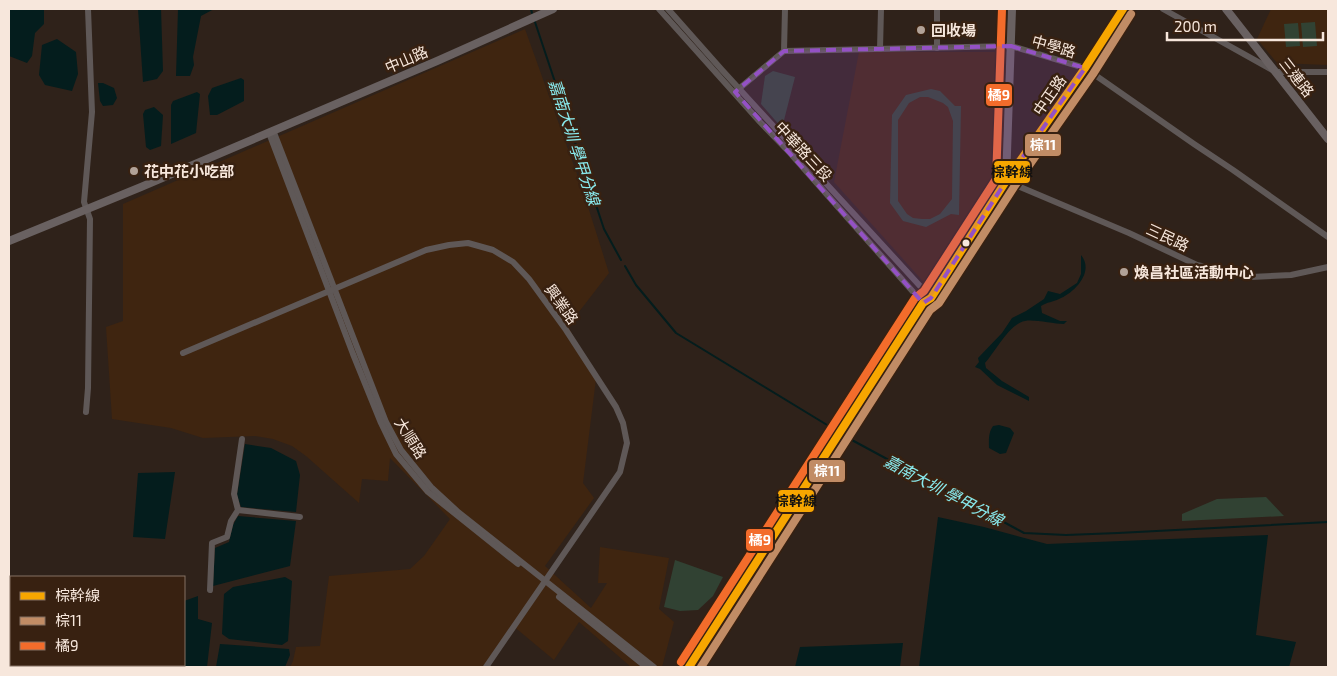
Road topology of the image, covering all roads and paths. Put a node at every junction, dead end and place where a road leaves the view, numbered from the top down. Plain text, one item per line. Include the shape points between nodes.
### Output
1 (88, 9) edge
2 (553, 9) edge
3 (659, 9) edge
4 (668, 9) edge
5 (785, 9) edge
6 (881, 9) edge
7 (937, 9) edge
8 (1012, 9) edge
9 (1123, 9) edge
10 (1163, 9) edge
11 (1226, 9) edge
12 (1011, 46) junction
13 (936, 48) junction
14 (880, 49) junction
15 (784, 51) junction
16 (1085, 68) junction
17 (1276, 72) junction
18 (1328, 72) edge
19 (737, 90) junction
20 (271, 132) junction
21 (1328, 139) edge
22 (1006, 181) junction
23 (86, 208) junction
24 (1328, 237) edge
25 (9, 241) edge
26 (1328, 268) edge
27 (332, 289) junction
28 (931, 298) junction
29 (923, 303) junction
30 (930, 311) junction
31 (183, 353) dead end
32 (86, 412) dead end
33 (844, 434) junction
34 (242, 439) dead end
35 (238, 510) junction
36 (300, 517) dead end
37 (544, 582) junction
38 (210, 590) dead end
39 (486, 667) edge
40 (646, 667) edge
41 (654, 667) edge
42 (689, 667) edge
43 (701, 667) edge

1 - 23 street via 92,112
2 - 20 main road, 中山路
3 - 19 street, 中華路三段
4 - 19 street, 中華路三段
5 - 15 street
6 - 14 street
7 - 13 street
8 - 12 main road
9 - 16 street, 中正路
10 - 17 street
11 - 17 main road, 三連路
12 - 13 street, 中學路
12 - 16 street, 中學路
12 - 22 main road
13 - 14 street, 中學路
14 - 15 street, 中學路
15 - 19 street
16 - 22 street, 中正路
16 - 24 street, 中學路
17 - 18 street
17 - 21 main road, 三連路
19 - 28 street, 中華路三段
19 - 29 street, 中華路三段
20 - 23 main road, 中山路
20 - 27 street, 大順路
22 - 26 street, 三民路 via 1197,265 1251,277 1291,275
22 - 28 main road, 中正路
23 - 25 main road, 中山路
23 - 32 street via 90,219
27 - 31 street, 興業路
27 - 37 street, 大順路 via 386,422 401,450 431,487 457,511
27 - 37 street, 興業路 via 426,250 468,243 492,250 513,262 566,330 616,407 627,443 620,472
28 - 29 main road
28 - 30 main road
29 - 30 street, 中華路三段
29 - 33 main road
30 - 33 main road
33 - 42 main road
33 - 43 main road
34 - 35 street via 234,494
35 - 36 street
35 - 38 street via 227,537 212,543
37 - 39 street, 興業路
37 - 40 street, 大順路
37 - 41 street, 大順路

